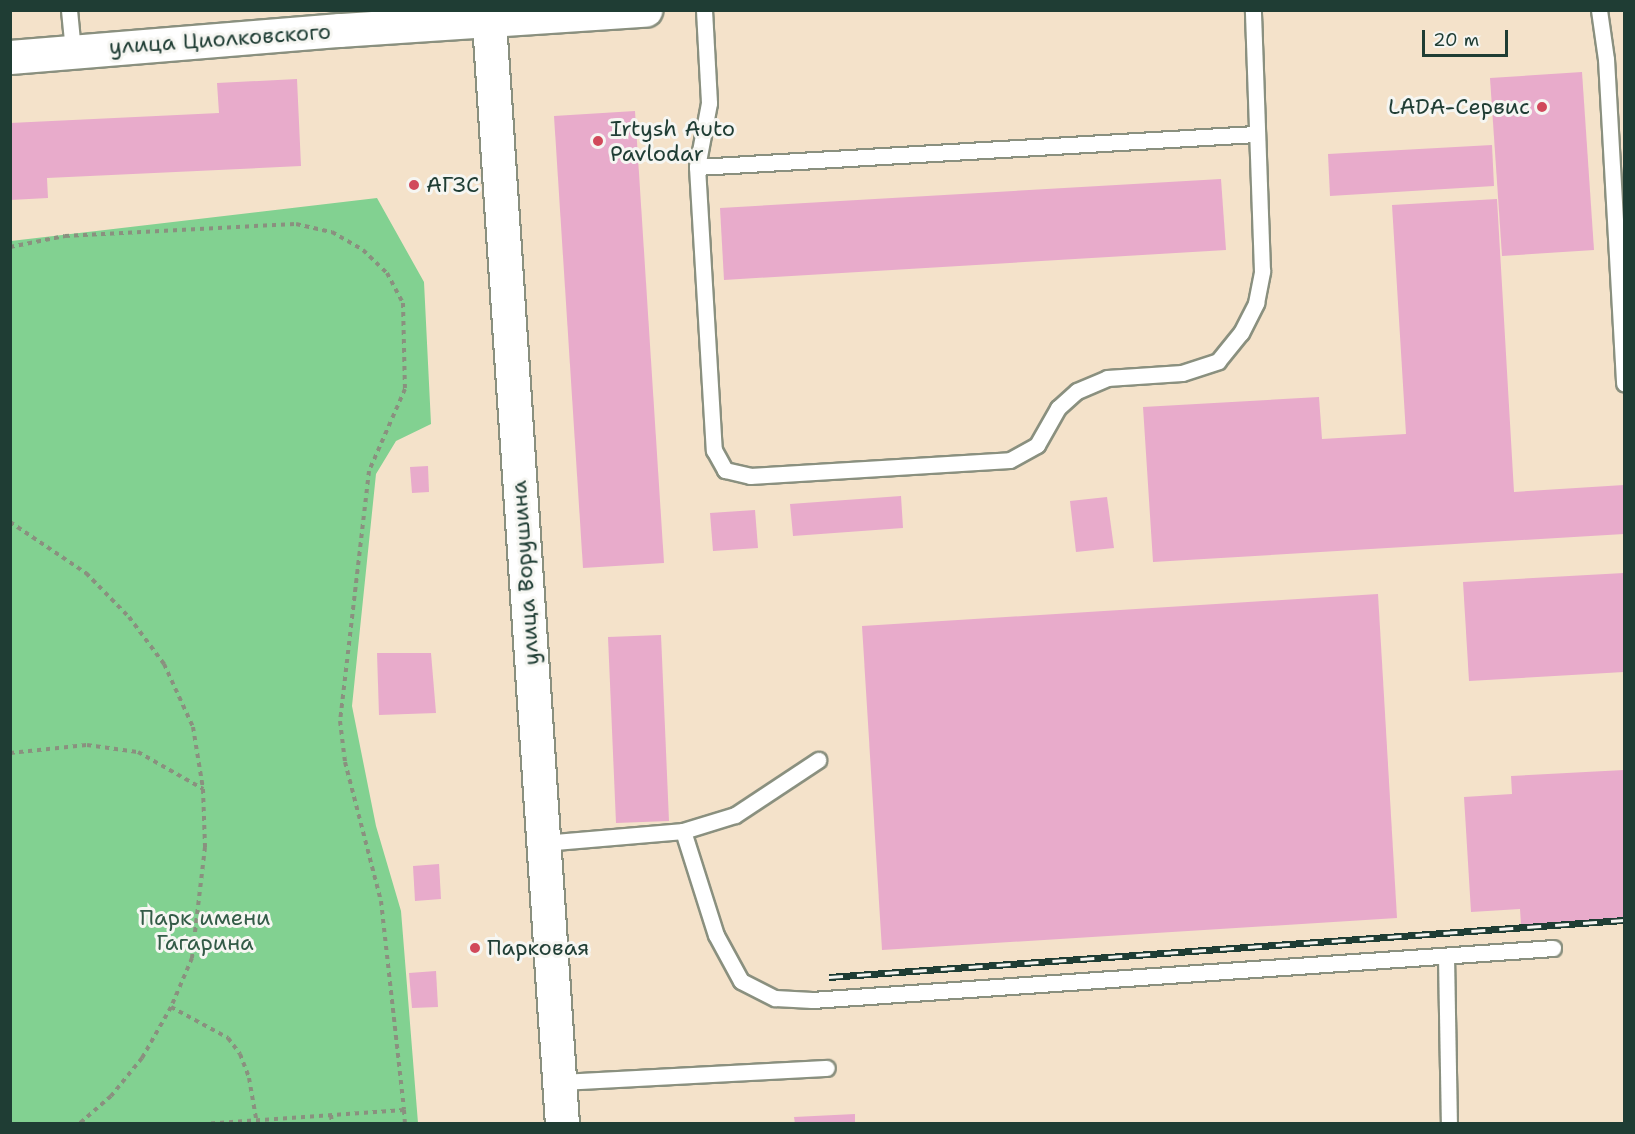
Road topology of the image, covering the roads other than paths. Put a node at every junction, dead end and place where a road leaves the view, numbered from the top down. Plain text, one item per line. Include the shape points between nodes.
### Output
1 (69, 10) edge
2 (645, 10) edge
3 (704, 10) edge
4 (1253, 10) edge
5 (1599, 10) edge
6 (438, 17) edge
7 (341, 20) edge
8 (489, 21) junction
9 (73, 51) junction
10 (10, 57) edge
11 (1255, 134) junction
12 (698, 167) junction
13 (1624, 384) edge
14 (818, 760) dead end
15 (683, 831) junction
16 (543, 843) junction
17 (1553, 948) dead end
18 (1446, 956) junction
19 (827, 1068) dead end
20 (559, 1082) junction
21 (562, 1124) edge
22 (1449, 1124) edge

1 - 9 lane
2 - 8 street, улица Циолковского
3 - 12 lane via 710,103
4 - 11 lane
5 - 13 lane via 1606,59
6 - 7 street, улица Циолковского
6 - 8 street, улица Циолковского
7 - 9 street, улица Циолковского
8 - 16 street, улица Ворушина
9 - 10 street, улица Циолковского
11 - 12 lane
11 - 12 lane via 1262,271 1256,303 1241,333 1218,361 1182,373 1107,378 1077,391 1058,408 1037,445 1010,460 984,463 750,476 725,470 714,450
14 - 15 lane via 735,815
15 - 16 lane
15 - 18 lane via 717,935 741,981 775,998 812,1000
16 - 20 street, улица Ворушина
17 - 18 lane
18 - 22 lane
19 - 20 lane
20 - 21 street, улица Ворушина

